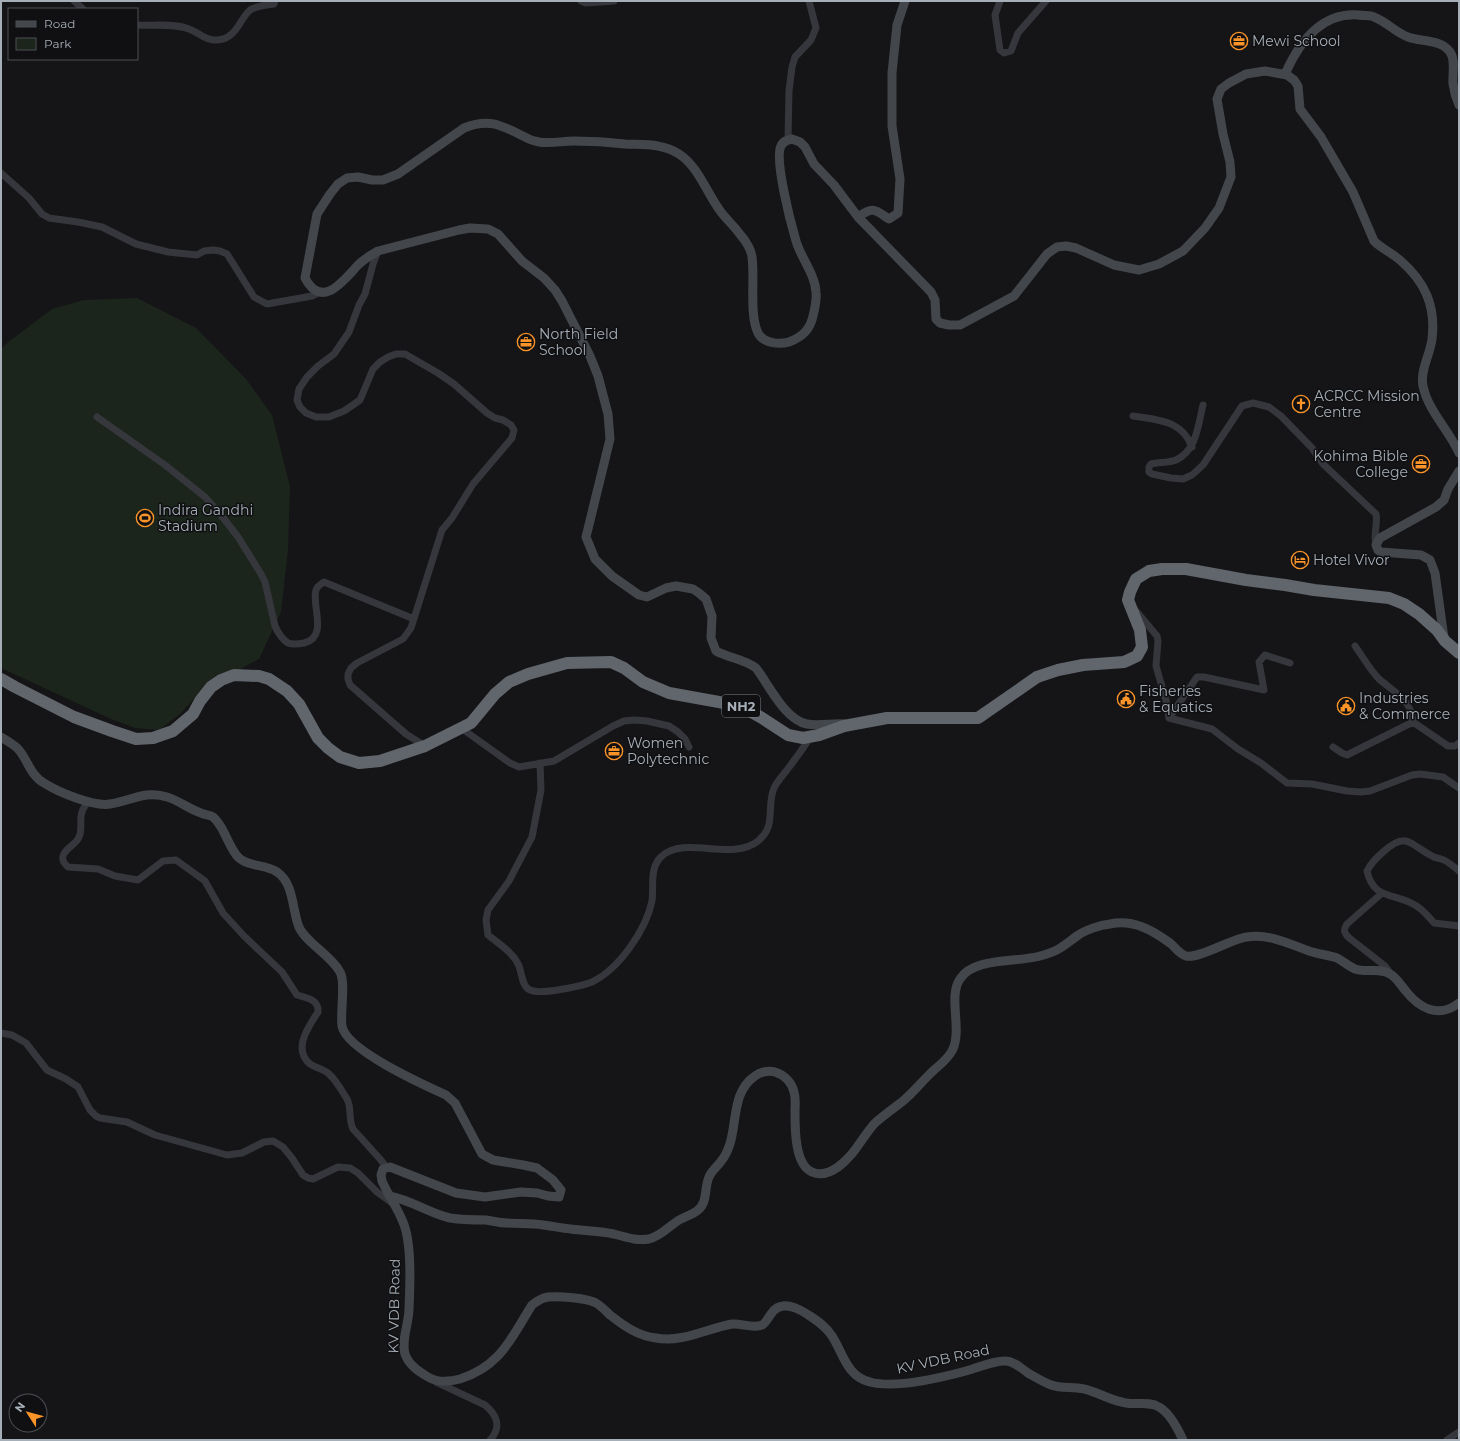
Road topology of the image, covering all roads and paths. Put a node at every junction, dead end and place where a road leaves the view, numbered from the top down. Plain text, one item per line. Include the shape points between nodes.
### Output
1 (74, 1) edge
2 (275, 1) edge
3 (581, 1) edge
4 (614, 1) edge
5 (809, 1) edge
6 (905, 1) edge
7 (1000, 1) edge
8 (1046, 1) edge
9 (82, 8) edge
10 (138, 25) edge
11 (1287, 75) junction
12 (1459, 105) edge
13 (788, 140) junction
14 (1, 173) edge
15 (858, 217) junction
16 (378, 251) junction
17 (320, 292) junction
18 (1203, 405) dead end
19 (1133, 416) dead end
20 (97, 417) dead end
21 (1192, 447) junction
22 (1459, 453) edge
23 (1459, 471) edge
24 (1376, 545) junction
25 (1128, 600) junction
26 (414, 619) junction
27 (1445, 641) junction
28 (1355, 646) dead end
29 (1459, 653) edge
30 (1290, 663) dead end
31 (1, 678) edge
32 (1170, 718) junction
33 (1413, 722) junction
34 (856, 724) junction
35 (460, 728) junction
36 (811, 736) junction
37 (1, 738) edge
38 (1459, 743) edge
39 (426, 746) junction
40 (688, 747) dead end
41 (1334, 747) dead end
42 (540, 763) junction
43 (1459, 788) edge
44 (88, 801) junction
45 (1459, 871) edge
46 (1381, 894) junction
47 (1459, 926) edge
48 (1391, 974) junction
49 (1459, 1003) edge
50 (1, 1033) edge
51 (387, 1168) junction
52 (390, 1196) junction
53 (395, 1206) junction
54 (431, 1379) junction
55 (1459, 1432) edge
56 (490, 1440) edge
57 (1183, 1440) edge
58 (1448, 1440) edge

1 - 9 street
2 - 10 street via 274,4 251,10 224,39 204,38 181,26
3 - 4 street
5 - 13 street via 816,28 811,40 795,57 792,67
6 - 15 street via 897,26 892,80 892,126 900,179 898,213 889,219 874,210
7 - 8 street via 995,15 1000,50 1004,53 1011,51 1018,33
11 - 12 street via 1286,72 1298,51 1322,23 1337,17 1372,16 1384,21 1406,37 1440,44 1450,52 1453,58 1453,84
11 - 15 street via 1265,71 1246,74 1221,89 1217,99 1231,177 1226,193 1205,228 1183,251 1159,264 1139,270 1114,265 1076,248 1057,247 1047,254 1014,296 960,325 949,325 936,319 935,300 931,292
11 - 22 street via 1298,86 1300,109 1321,137 1353,192 1374,241 1400,260 1424,288 1431,306 1432,339 1424,367 1423,388 1435,414
13 - 15 street via 800,142 805,147 814,164
13 - 17 street via 784,141 778,154 785,197 800,253 816,290 816,301 808,329 801,336 788,342 776,344 765,340 759,334 753,301 752,255 747,243 721,212 688,162 679,154 654,145 538,142 498,124 489,123 476,123 464,128 415,164 393,176 383,180 347,178 338,184 317,214 305,278 310,286
14 - 17 street via 49,218 102,227 136,244 168,252 197,255 204,251 220,250 227,254 254,297 267,304 312,296
16 - 17 street via 363,261 331,291
16 - 26 street via 365,294 349,332 334,354 307,377 299,389 297,400 300,407 316,417 329,417 344,411 360,400 373,369 380,362 396,354 405,354 438,373 495,418 511,425 514,430 512,438 473,484 442,530
16 - 34 street via 459,230 488,229 498,234 522,261 544,278 562,301 590,356 608,414 610,439 586,537 595,559 612,576 639,595 647,597 676,586 693,589 699,593 706,599 712,616 711,638 716,651 756,668 792,716 806,724
18 - 21 street
19 - 21 street via 1170,423 1182,430
20 - 26 street via 165,465 205,497 221,515 261,574 274,626 289,643 300,644 312,639 317,624 316,590 324,582
21 - 24 street via 1175,460 1151,464 1148,467 1149,472 1183,479 1192,475 1203,465 1242,406 1253,402 1269,407 1294,429 1336,477 1376,514
23 - 24 street via 1436,507 1380,538
24 - 27 street via 1382,552 1421,555 1430,560 1435,573
25 - 27 highway via 1136,579 1149,571 1186,569 1314,590 1390,598 1419,614
25 - 32 street via 1157,636 1156,666
25 - 34 highway, NH2 via 1140,630 1142,647 1137,656 1124,662 1076,666 1037,677 978,718 887,718
26 - 39 street via 403,639 357,663 351,668 348,680 350,685 406,734
27 - 29 highway
28 - 33 street via 1379,678 1405,700
30 - 32 street via 1265,655 1259,662 1264,690 1197,677
31 - 39 highway, NH2 via 74,716 136,739 153,738 173,731 192,714 211,687 221,680 234,675 259,676 287,690 300,704 318,738 340,757 359,763 380,761
32 - 43 street via 1212,729 1287,782 1361,792 1420,774 1443,777
33 - 38 street via 1448,746
33 - 41 street via 1347,755
34 - 36 highway, NH2
35 - 36 highway, NH2 via 471,723 495,694 509,682 567,663 600,661 611,662 624,668 643,682 669,693 741,706 788,735 803,738
35 - 39 highway, NH2
35 - 42 street via 510,764 519,767
36 - 42 street via 774,787 770,801 770,824 758,841 747,847 729,850 683,848 663,855 656,863 651,904 640,932 621,959 607,973 592,982 538,992 526,988 514,956 488,935 486,920 488,910 510,881 532,837 541,790
37 - 44 street via 19,750 43,783
40 - 42 street via 678,732 668,726 647,721 624,721 554,761
44 - 51 street via 82,813 79,838 64,853 62,859 68,867 98,869 115,876 138,880 164,861 176,860 205,881 223,913 282,972 297,995 308,998 317,1005 318,1012 302,1042 306,1060 330,1074 348,1100 353,1128
44 - 51 street via 109,804 151,794 167,797 213,817 238,857 268,867 287,881 300,929 341,973 342,1028 350,1040 381,1062 446,1095 455,1103 482,1154 493,1160 537,1168 561,1190 559,1197 522,1192 485,1197 456,1193 396,1169
45 - 46 street via 1451,864 1433,858 1416,845 1395,842 1371,863 1367,871 1371,883
46 - 47 street via 1413,904 1434,923
46 - 48 street via 1347,924 1344,932 1386,966
48 - 49 street via 1412,999 1425,1008 1442,1012
48 - 52 street via 1354,968 1339,959 1264,937 1250,936 1217,946 1196,957 1186,956 1172,944 1141,926 1127,923 1110,924 1086,931 1054,952 1026,960 980,965 967,971 957,983 957,1035 950,1055 876,1123 844,1163 833,1170 822,1174 815,1173 807,1170 801,1163 798,1154 796,1098 793,1087 787,1079 776,1072 766,1071 755,1076 738,1098 731,1145 709,1176 701,1208 677,1221 658,1236 641,1240 629,1239 615,1234 541,1224 451,1218
50 - 53 street via 12,1035 26,1043 47,1070 78,1087 90,1110 100,1118 127,1122 155,1135 227,1155 242,1153 264,1142 273,1141 283,1147 303,1175 308,1178 313,1179 338,1167 350,1168
51 - 52 street, KV VDB Road via 381,1175
52 - 53 street, KV VDB Road
53 - 54 street, KV VDB Road via 404,1222 408,1249 409,1316 404,1351 407,1360 416,1370
54 - 56 street via 490,1409 497,1427
54 - 57 street, KV VDB Road via 448,1382 472,1375 490,1364 505,1349 532,1305 538,1300 550,1297 595,1303 636,1333 657,1339 691,1335 736,1324 760,1326 776,1307 790,1306 818,1321 832,1335 848,1367 856,1376 870,1382 888,1384 918,1381 997,1362 1012,1362 1052,1385 1083,1388 1126,1403 1159,1407
55 - 58 street

